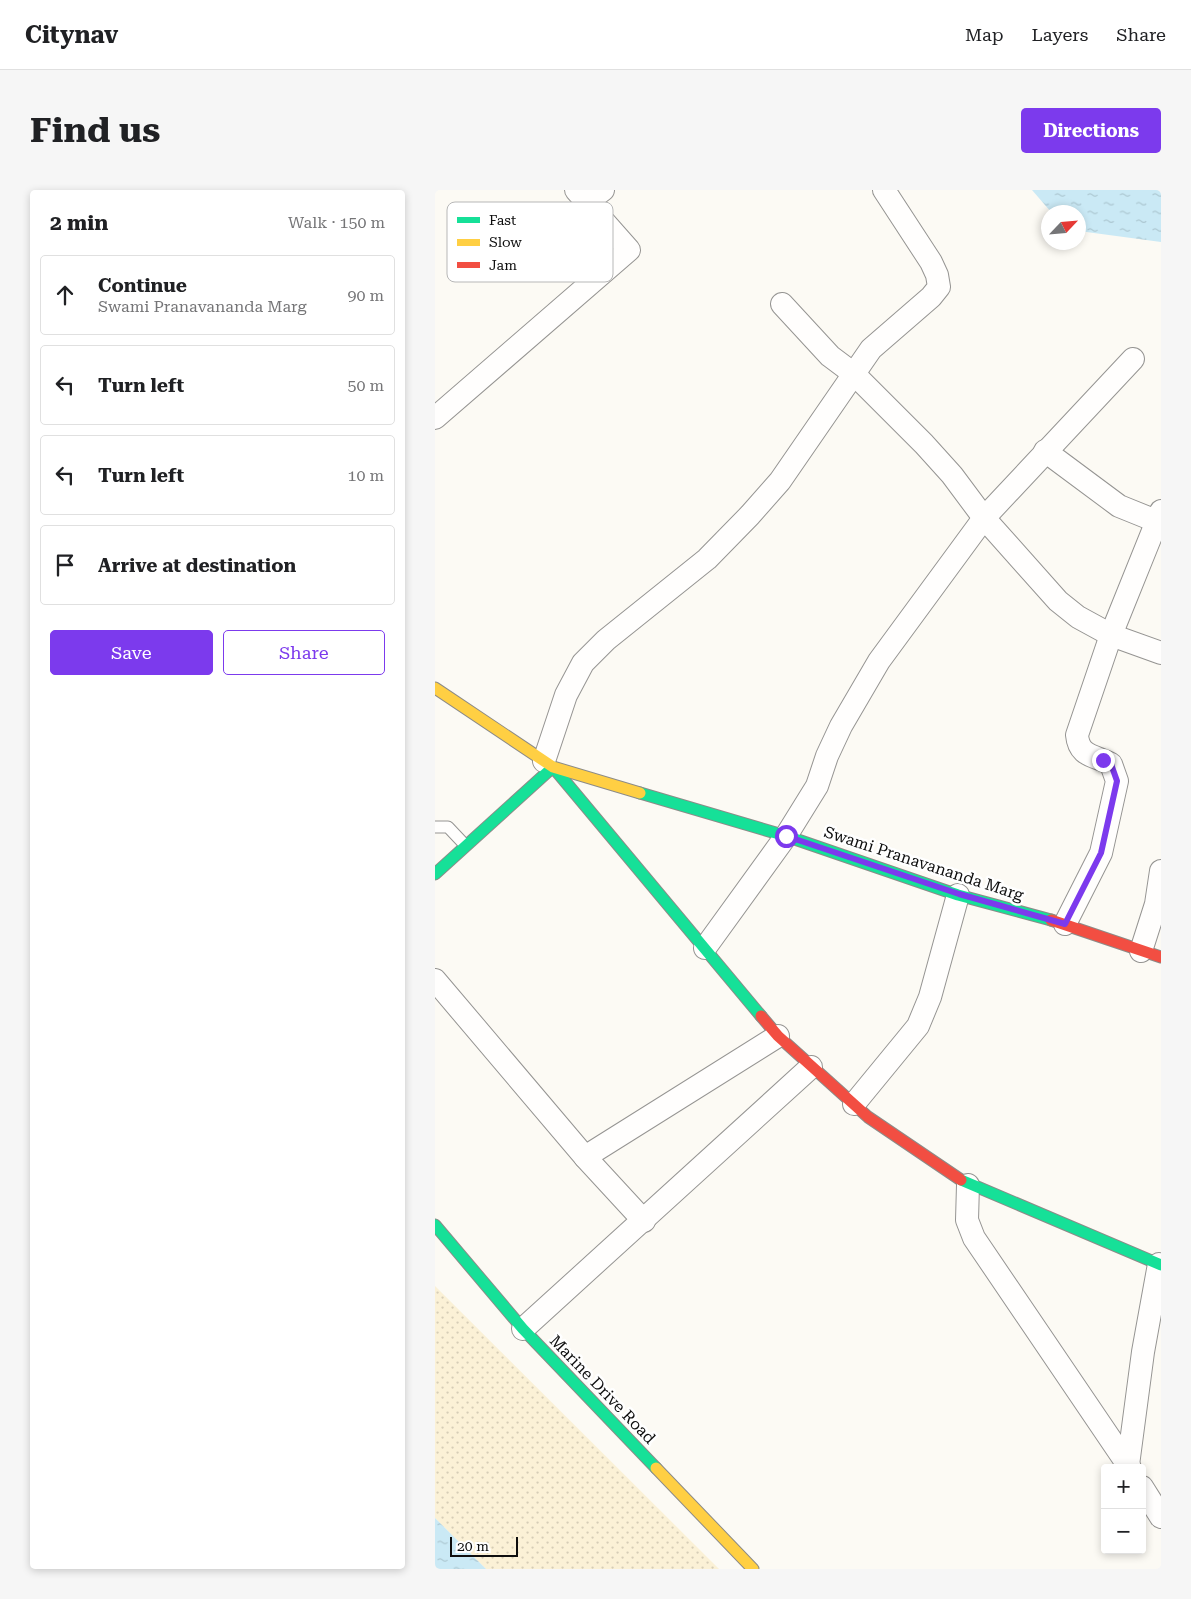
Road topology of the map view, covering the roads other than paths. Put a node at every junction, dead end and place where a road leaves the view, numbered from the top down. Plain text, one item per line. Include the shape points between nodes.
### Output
1 (884, 190) edge
2 (613, 228) edge
3 (613, 264) edge
4 (592, 282) edge
5 (782, 304) dead end
6 (1133, 359) dead end
7 (854, 374) junction
8 (435, 418) edge
9 (1045, 451) junction
10 (984, 518) junction
11 (1159, 519) edge
12 (1111, 635) junction
13 (1161, 652) edge
14 (435, 688) edge
15 (548, 764) junction
16 (435, 827) edge
17 (786, 836) junction
18 (465, 845) junction
19 (1161, 870) edge
20 (435, 874) edge
21 (959, 894) junction
22 (1065, 924) junction
23 (705, 948) junction
24 (1151, 954) edge
25 (435, 980) edge
26 (778, 1036) junction
27 (811, 1067) junction
28 (854, 1104) junction
29 (585, 1157) junction
30 (969, 1185) junction
31 (644, 1221) junction
32 (435, 1225) edge
33 (1160, 1265) edge
34 (523, 1329) junction
35 (1128, 1464) edge
36 (1129, 1464) edge
37 (1146, 1493) edge
38 (1161, 1517) edge
39 (753, 1569) edge

1 - 7 street via 931,262 939,286 931,297 871,349
2 - 3 street via 629,250
4 - 8 street
5 - 7 street via 830,356
6 - 9 street
7 - 10 street via 952,475
7 - 15 street via 781,481 750,515 707,559 606,640 583,663 565,695
9 - 10 street
9 - 11 street via 1119,506
10 - 12 street via 1058,601 1078,617
10 - 17 street via 879,661 841,726 817,786
11 - 12 street
12 - 13 street
12 - 22 street via 1077,735 1082,752 1111,764 1117,781 1101,853
14 - 15 main road, Swami Pranavananda Marg
15 - 17 main road, Swami Pranavananda Marg
15 - 18 main road
15 - 23 main road
16 - 18 lane via 448,827
17 - 21 main road, Swami Pranavananda Marg
17 - 23 street
18 - 20 main road
19 - 24 street
21 - 22 main road, Swami Pranavananda Marg
21 - 28 street via 918,1026
22 - 24 main road, Swami Pranavananda Marg
23 - 26 main road
25 - 29 street
26 - 27 main road
26 - 29 street
27 - 28 main road
27 - 31 street
28 - 30 main road via 868,1117
29 - 31 street
30 - 33 main road
30 - 35 street via 967,1220 973,1238
31 - 34 street
32 - 34 main road, Marine Drive Road
33 - 36 street via 1143,1352
34 - 39 main road, Marine Drive Road
37 - 38 street

